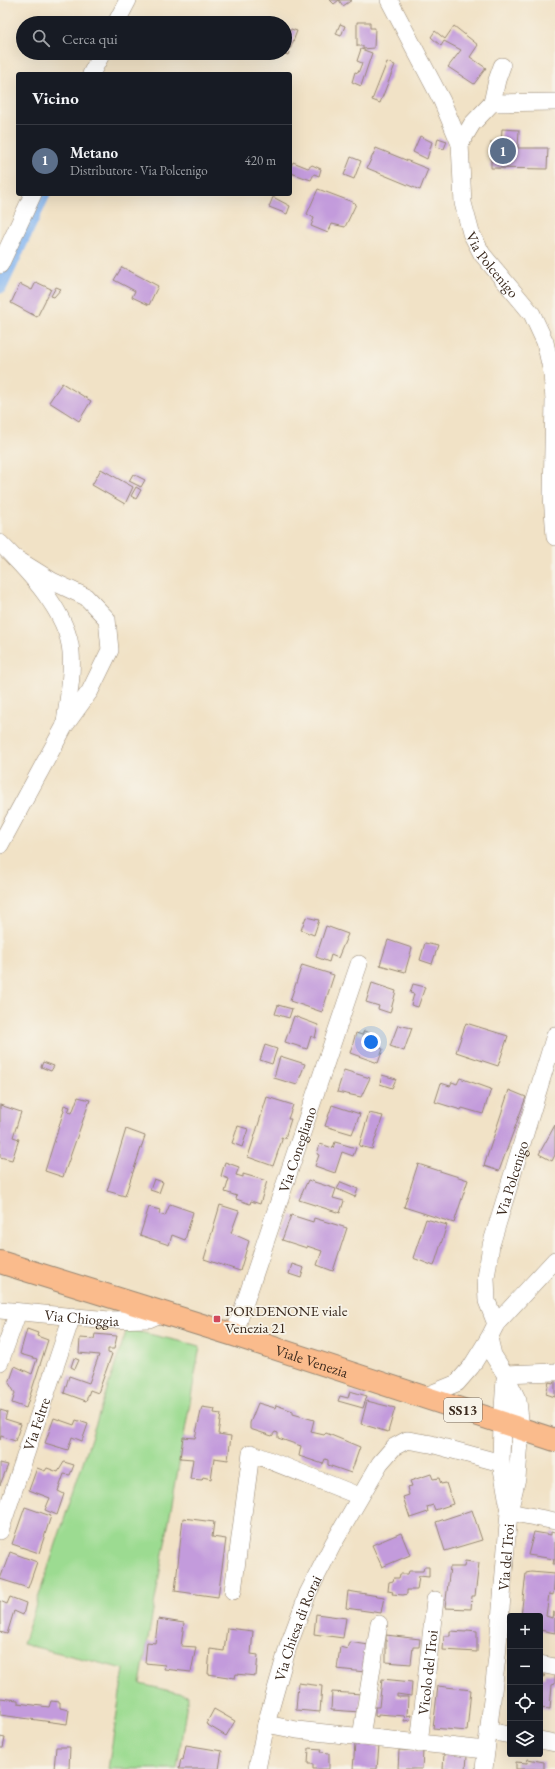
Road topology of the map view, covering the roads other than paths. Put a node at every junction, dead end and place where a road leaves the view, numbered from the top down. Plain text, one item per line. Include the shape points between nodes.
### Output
1 (128, 0) edge
2 (389, 0) edge
3 (120, 16) edge
4 (98, 60) edge
5 (502, 66) dead end
6 (92, 72) edge
7 (555, 102) edge
8 (492, 103) junction
9 (460, 144) junction
10 (32, 196) edge
11 (0, 265) edge
12 (555, 537) edge
13 (0, 543) edge
14 (15, 558) junction
15 (67, 588) junction
16 (52, 604) junction
17 (64, 727) junction
18 (0, 845) edge
19 (359, 964) dead end
20 (555, 1035) edge
21 (555, 1260) edge
22 (0, 1262) edge
23 (0, 1310) edge
24 (18, 1312) junction
25 (163, 1313) junction
26 (72, 1316) junction
27 (493, 1331) junction
28 (234, 1335) junction
29 (0, 1362) edge
30 (555, 1372) edge
31 (505, 1374) junction
32 (423, 1397) junction
33 (512, 1426) junction
34 (555, 1440) edge
35 (501, 1463) junction
36 (360, 1496) junction
37 (509, 1512) junction
38 (555, 1521) edge
39 (0, 1531) edge
40 (234, 1591) dead end
41 (435, 1600) dead end
42 (379, 1624) dead end
43 (503, 1658) edge
44 (543, 1665) edge
45 (555, 1667) edge
46 (266, 1724) junction
47 (488, 1731) junction
48 (507, 1734) edge
49 (361, 1737) junction
50 (543, 1741) edge
51 (555, 1743) edge
52 (419, 1744) junction
53 (486, 1750) junction
54 (257, 1769) edge
55 (484, 1769) edge

1 - 3 street
2 - 9 street, Via Polcenigo via 442,101
4 - 6 street
5 - 8 street
7 - 8 street
8 - 9 street via 472,124
9 - 12 street, Via Polcenigo via 463,203 471,233 482,254 532,314 544,342 552,374 552,496
10 - 11 street
13 - 14 street
14 - 15 street
14 - 16 street via 45,592
15 - 16 street
15 - 17 street via 86,597 107,619 110,650 90,691
16 - 17 street via 62,622 71,650 72,675
17 - 18 street
19 - 28 street, Via Conegliano
20 - 27 street, Via Polcenigo via 491,1245 486,1278 487,1301
21 - 27 street
22 - 25 main road, Viale Venezia / SS13
23 - 24 street, Via Chioggia
24 - 26 street, Via Chioggia
24 - 29 street
25 - 26 street, Via Chioggia via 149,1319 108,1320
25 - 28 main road, Viale Venezia / SS13
26 - 39 street, Via Feltre
27 - 31 street, Via Polcenigo via 493,1355
27 - 32 street via 471,1367 457,1383
28 - 32 main road, Viale Venezia / SS13
30 - 31 street
31 - 33 street, Via Polcenigo via 518,1401
32 - 33 main road, Viale Venezia / SS13
33 - 34 main road, Viale Venezia / SS13
33 - 35 street, Via del Troi
33 - 37 street, Via del Troi via 517,1478
35 - 36 street, Via Chiesa di Rorai via 407,1440 394,1447 380,1462
35 - 37 street, Via del Troi
36 - 40 street via 251,1453
36 - 46 street, Via Chiesa di Rorai via 308,1593 288,1647
37 - 38 street, Via del Troi
37 - 43 street, Via del Troi
41 - 52 street, Vicolo del Troi
42 - 49 street
43 - 47 street, Via del Troi
44 - 45 street
46 - 49 street
46 - 54 street, Via Chiesa di Rorai
47 - 48 street
47 - 53 street, Via del Troi
49 - 52 street
50 - 51 street
52 - 53 street
53 - 55 street, Via del Troi

